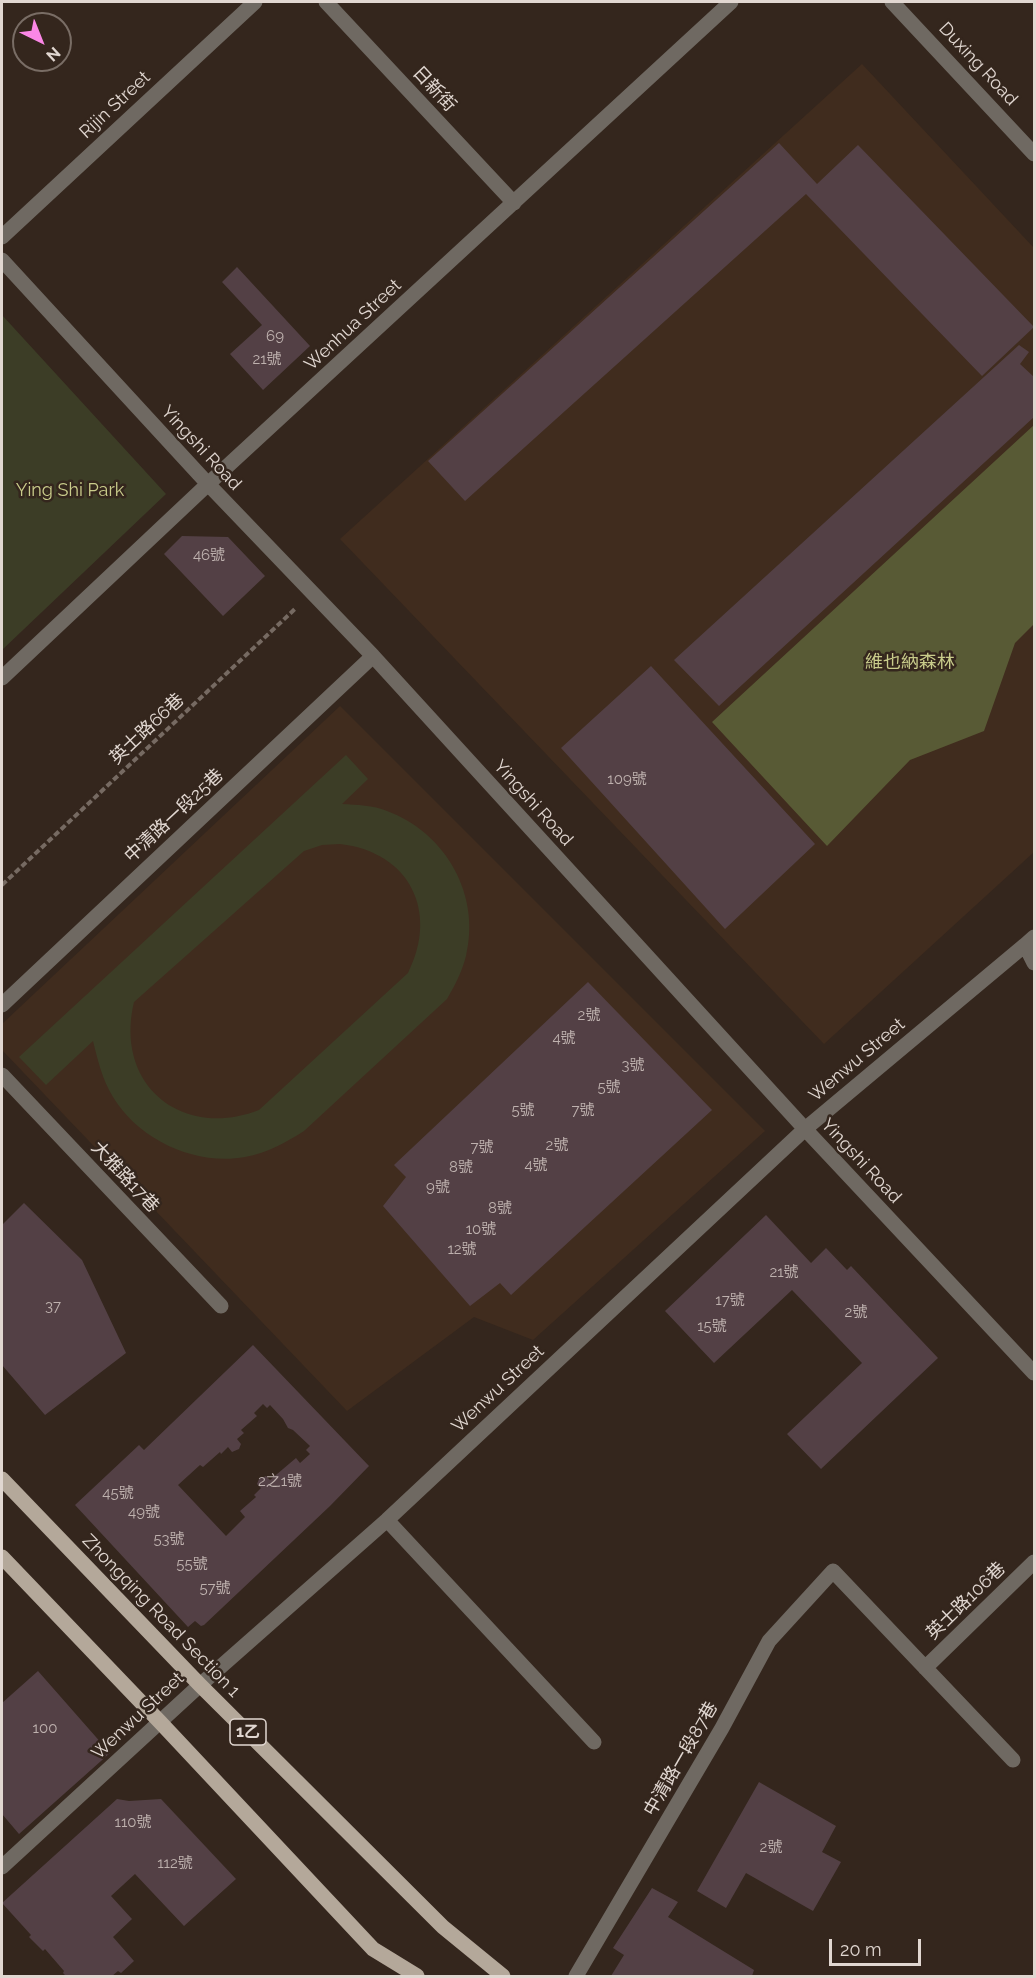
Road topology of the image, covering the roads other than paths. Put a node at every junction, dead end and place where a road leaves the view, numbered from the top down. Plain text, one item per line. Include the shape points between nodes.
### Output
1 (255, 2) edge
2 (326, 2) edge
3 (731, 2) edge
4 (892, 2) edge
5 (1035, 154) edge
6 (514, 203) junction
7 (2, 237) edge
8 (2, 260) edge
9 (208, 484) junction
10 (373, 656) junction
11 (2, 678) edge
12 (1032, 943) edge
13 (1035, 963) edge
14 (2, 1005) edge
15 (2, 1075) edge
16 (805, 1130) junction
17 (221, 1306) dead end
18 (1035, 1373) edge
19 (2, 1479) edge
20 (387, 1520) junction
21 (2, 1557) edge
22 (1035, 1562) edge
23 (925, 1668) junction
24 (200, 1685) junction
25 (161, 1723) junction
26 (594, 1742) dead end
27 (1013, 1760) dead end
28 (2, 1867) edge
29 (417, 1977) edge
30 (504, 1977) edge
31 (576, 1977) edge

1 - 7 street, Rijin Street
2 - 6 street, 日新街
3 - 6 street, Wenhua Street
4 - 5 street, Duxing Road
6 - 9 street, Wenhua Street
8 - 9 street, Yingshi Road
9 - 10 street, Yingshi Road
9 - 11 street, Wenhua Street
10 - 14 street, 中清路一段25巷
10 - 16 street, Yingshi Road
12 - 13 street
12 - 16 street, Wenwu Street
15 - 17 street, 大雅路17巷
16 - 18 street, Yingshi Road
16 - 20 street, Wenwu Street
19 - 24 main road, Zhongqing Road Section 1 / 1乙
20 - 24 street, Wenwu Street
20 - 26 street
21 - 25 main road
22 - 23 street, 英士路106巷
23 - 27 street
23 - 31 street, 中清路一段87巷 via 833,1571 769,1641
24 - 25 street, Wenwu Street
24 - 30 main road, Zhongqing Road Section 1 / 1乙 via 443,1927
25 - 28 street, Wenwu Street
25 - 29 main road via 374,1949

